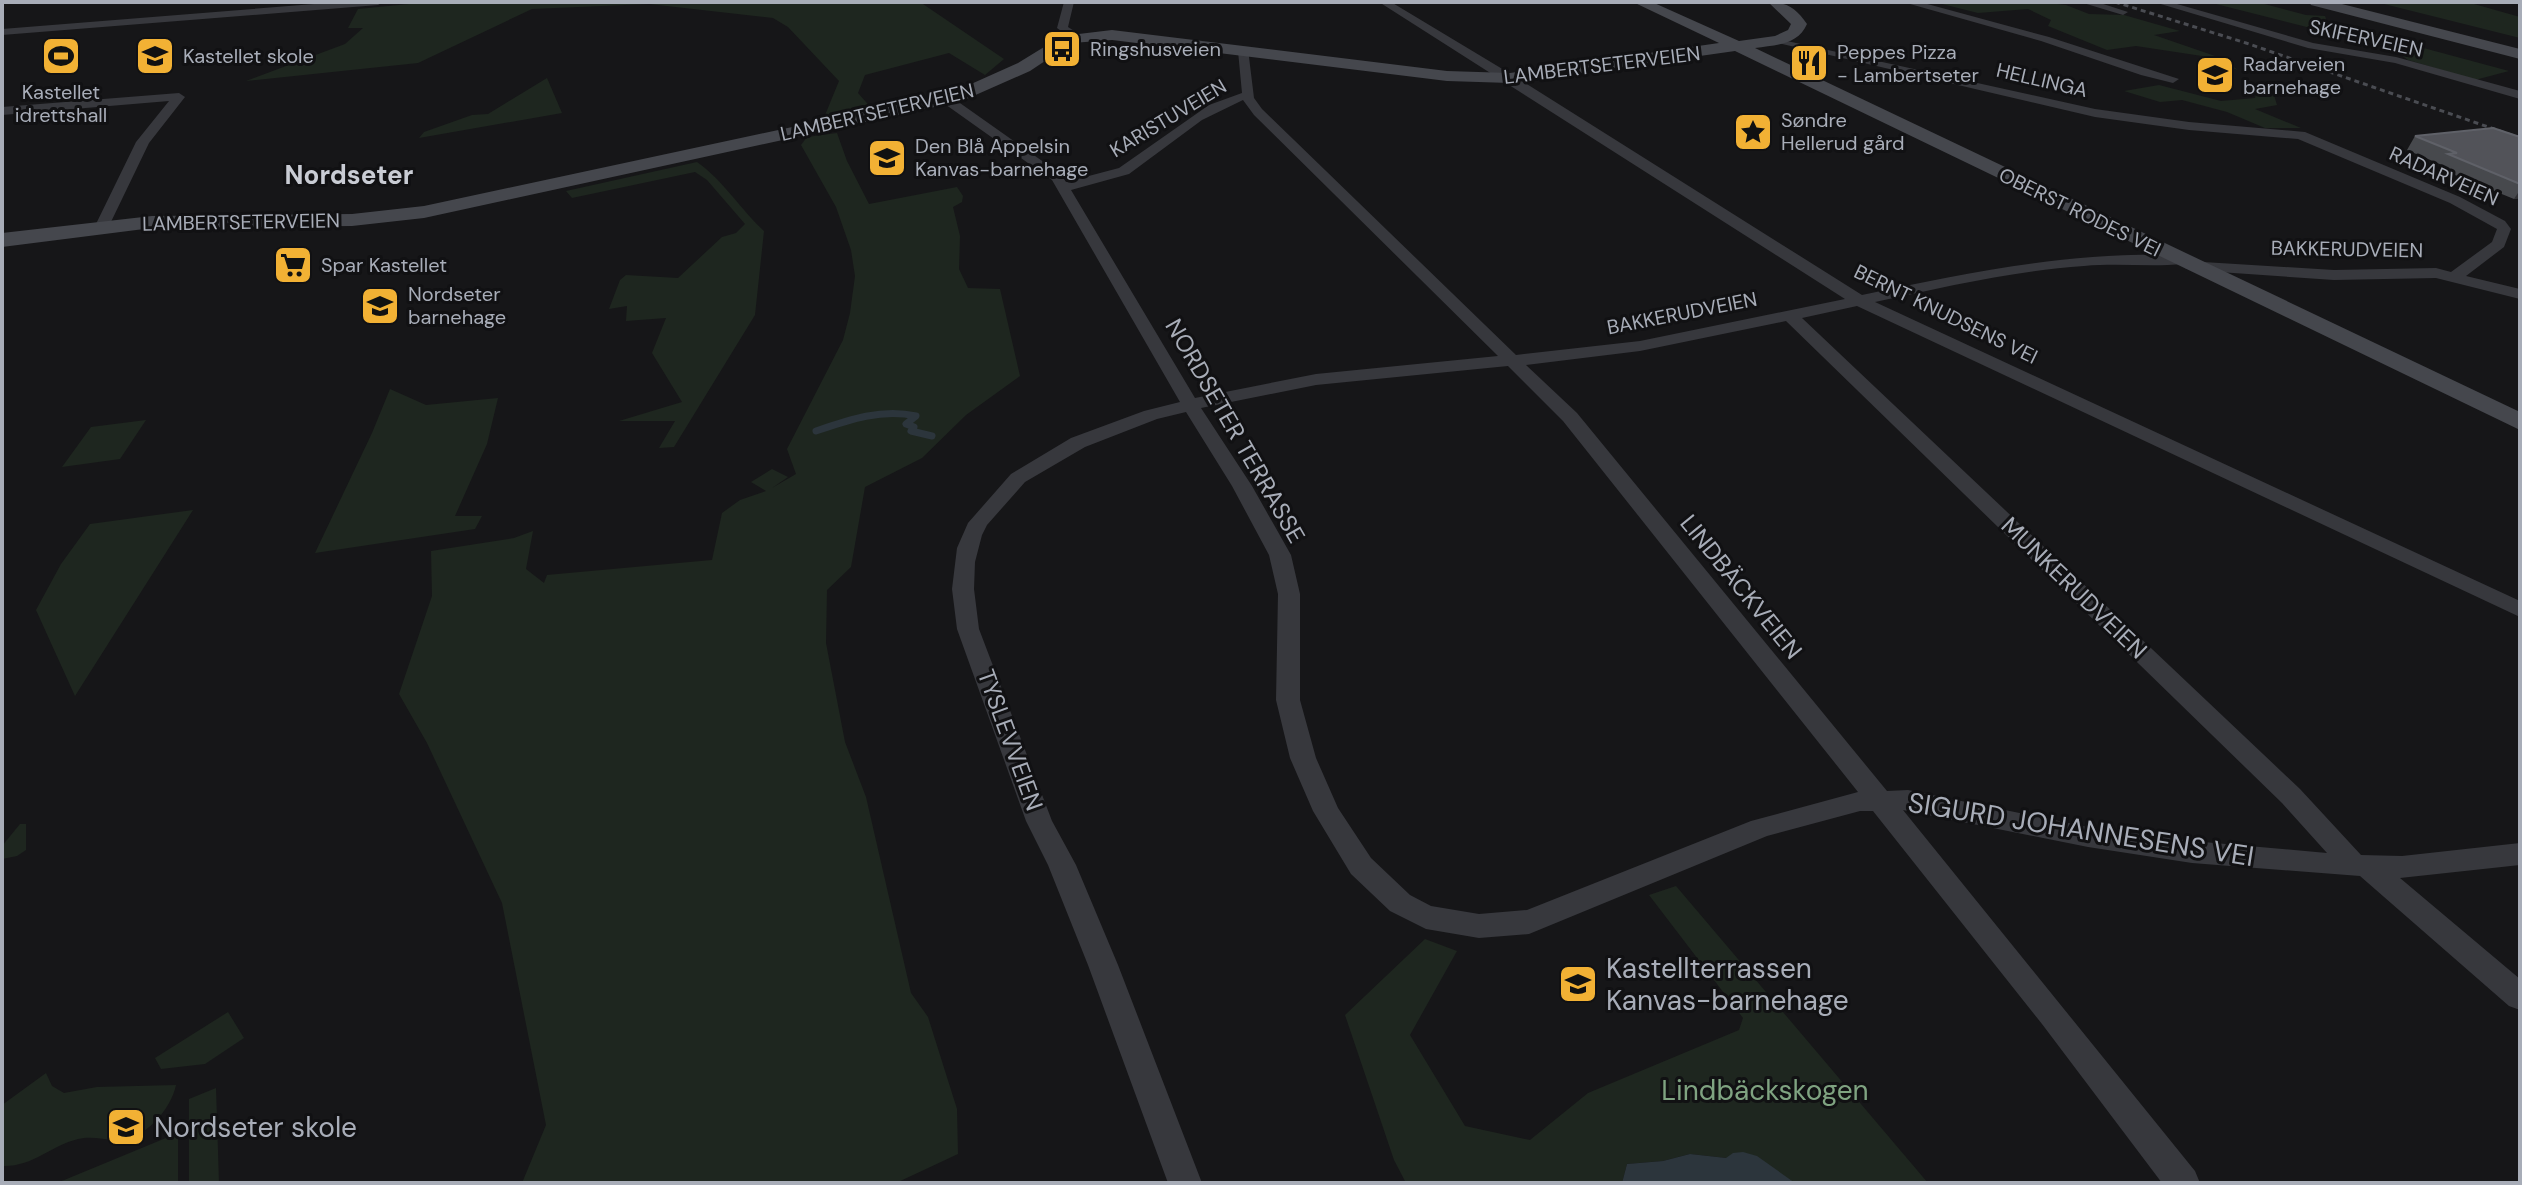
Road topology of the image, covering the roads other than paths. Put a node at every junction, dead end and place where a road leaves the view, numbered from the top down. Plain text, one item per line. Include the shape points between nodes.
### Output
1 (378, 2) edge
2 (1069, 2) edge
3 (1384, 2) edge
4 (1640, 2) edge
5 (1775, 2) edge
6 (1908, 2) edge
7 (2085, 2) edge
8 (2159, 2) edge
9 (2316, 2) edge
10 (2123, 12) dead end
11 (2, 32) edge
12 (1075, 36) junction
13 (1778, 40) junction
14 (1740, 47) junction
15 (1244, 51) junction
16 (2520, 54) edge
17 (1510, 78) junction
18 (2173, 79) dead end
19 (1247, 95) junction
20 (2520, 95) edge
21 (946, 99) junction
22 (2, 111) edge
23 (2300, 135) joint
24 (1063, 187) junction
25 (102, 226) junction
26 (2, 240) edge
27 (2185, 262) junction
28 (2455, 276) junction
29 (2520, 294) edge
30 (1858, 300) junction
31 (1789, 315) junction
32 (1512, 359) junction
33 (1189, 403) junction
34 (2520, 422) edge
35 (2520, 610) edge
36 (1881, 800) junction
37 (2520, 854) edge
38 (2360, 865) junction
39 (2520, 997) edge
40 (1185, 1183) edge
41 (2183, 1183) edge

1 - 11 street
2 - 12 street via 1061,24
3 - 17 street, BERNT KNUDSENS VEI
4 - 14 main road, OBERST RODES VEI
5 - 13 main road via 1799,24 1795,33
6 - 18 street
7 - 10 street
8 - 20 street, SKIFERVEIEN via 2312,46 2396,60
9 - 16 main road
12 - 15 main road, LAMBERTSETERVEIEN via 1112,35
12 - 21 main road, LAMBERTSETERVEIEN via 1005,77
13 - 14 main road, LAMBERTSETERVEIEN
13 - 23 street, HELLINGA via 2095,113
14 - 17 main road, LAMBERTSETERVEIEN
14 - 27 main road, OBERST RODES VEI
15 - 17 main road, LAMBERTSETERVEIEN via 1447,76
15 - 19 street
17 - 30 street, BERNT KNUDSENS VEI
19 - 24 street, KARISTUVEIEN via 1199,118 1123,171
19 - 32 street, LINDBÄCKVEIEN via 1258,112
21 - 24 street, NORDSETER TERRASSE via 1046,168
21 - 25 main road, LAMBERTSETERVEIEN via 402,215
22 - 25 street via 179,97 143,142
23 - 28 street, RADARVEIEN via 2500,224 2504,229 2499,244
24 - 33 street, NORDSETER TERRASSE
25 - 26 main road, LAMBERTSETERVEIEN
27 - 28 street, BAKKERUDVEIEN via 2334,275
27 - 30 street, BAKKERUDVEIEN via 2057,261
27 - 34 main road, OBERST RODES VEI
28 - 29 street, BAKKERUDVEIEN
30 - 31 street, BAKKERUDVEIEN
30 - 35 street, BERNT KNUDSENS VEI
31 - 32 street, BAKKERUDVEIEN via 1619,349
31 - 38 street, MUNKERUDVEIEN
32 - 33 street, BAKKERUDVEIEN via 1296,383
32 - 36 street, LINDBÄCKVEIEN via 1570,417
33 - 36 street, NORDSETER TERRASSE via 1280,555 1289,594 1288,700 1303,758 1326,811 1361,866 1400,903 1426,917 1479,926 1529,922 1760,828
33 - 40 street, TYSLEVVEIEN via 1071,447 1013,483 987,510 963,564 963,608 1039,821 1103,965
36 - 38 street, SIGURD JOHANNESENS VEI via 1908,800 2192,852
36 - 41 street, LINDBÄCKVEIEN
37 - 38 street, SIGURD JOHANNESENS VEI via 2439,864
38 - 39 street, MUNKERUDVEIEN

